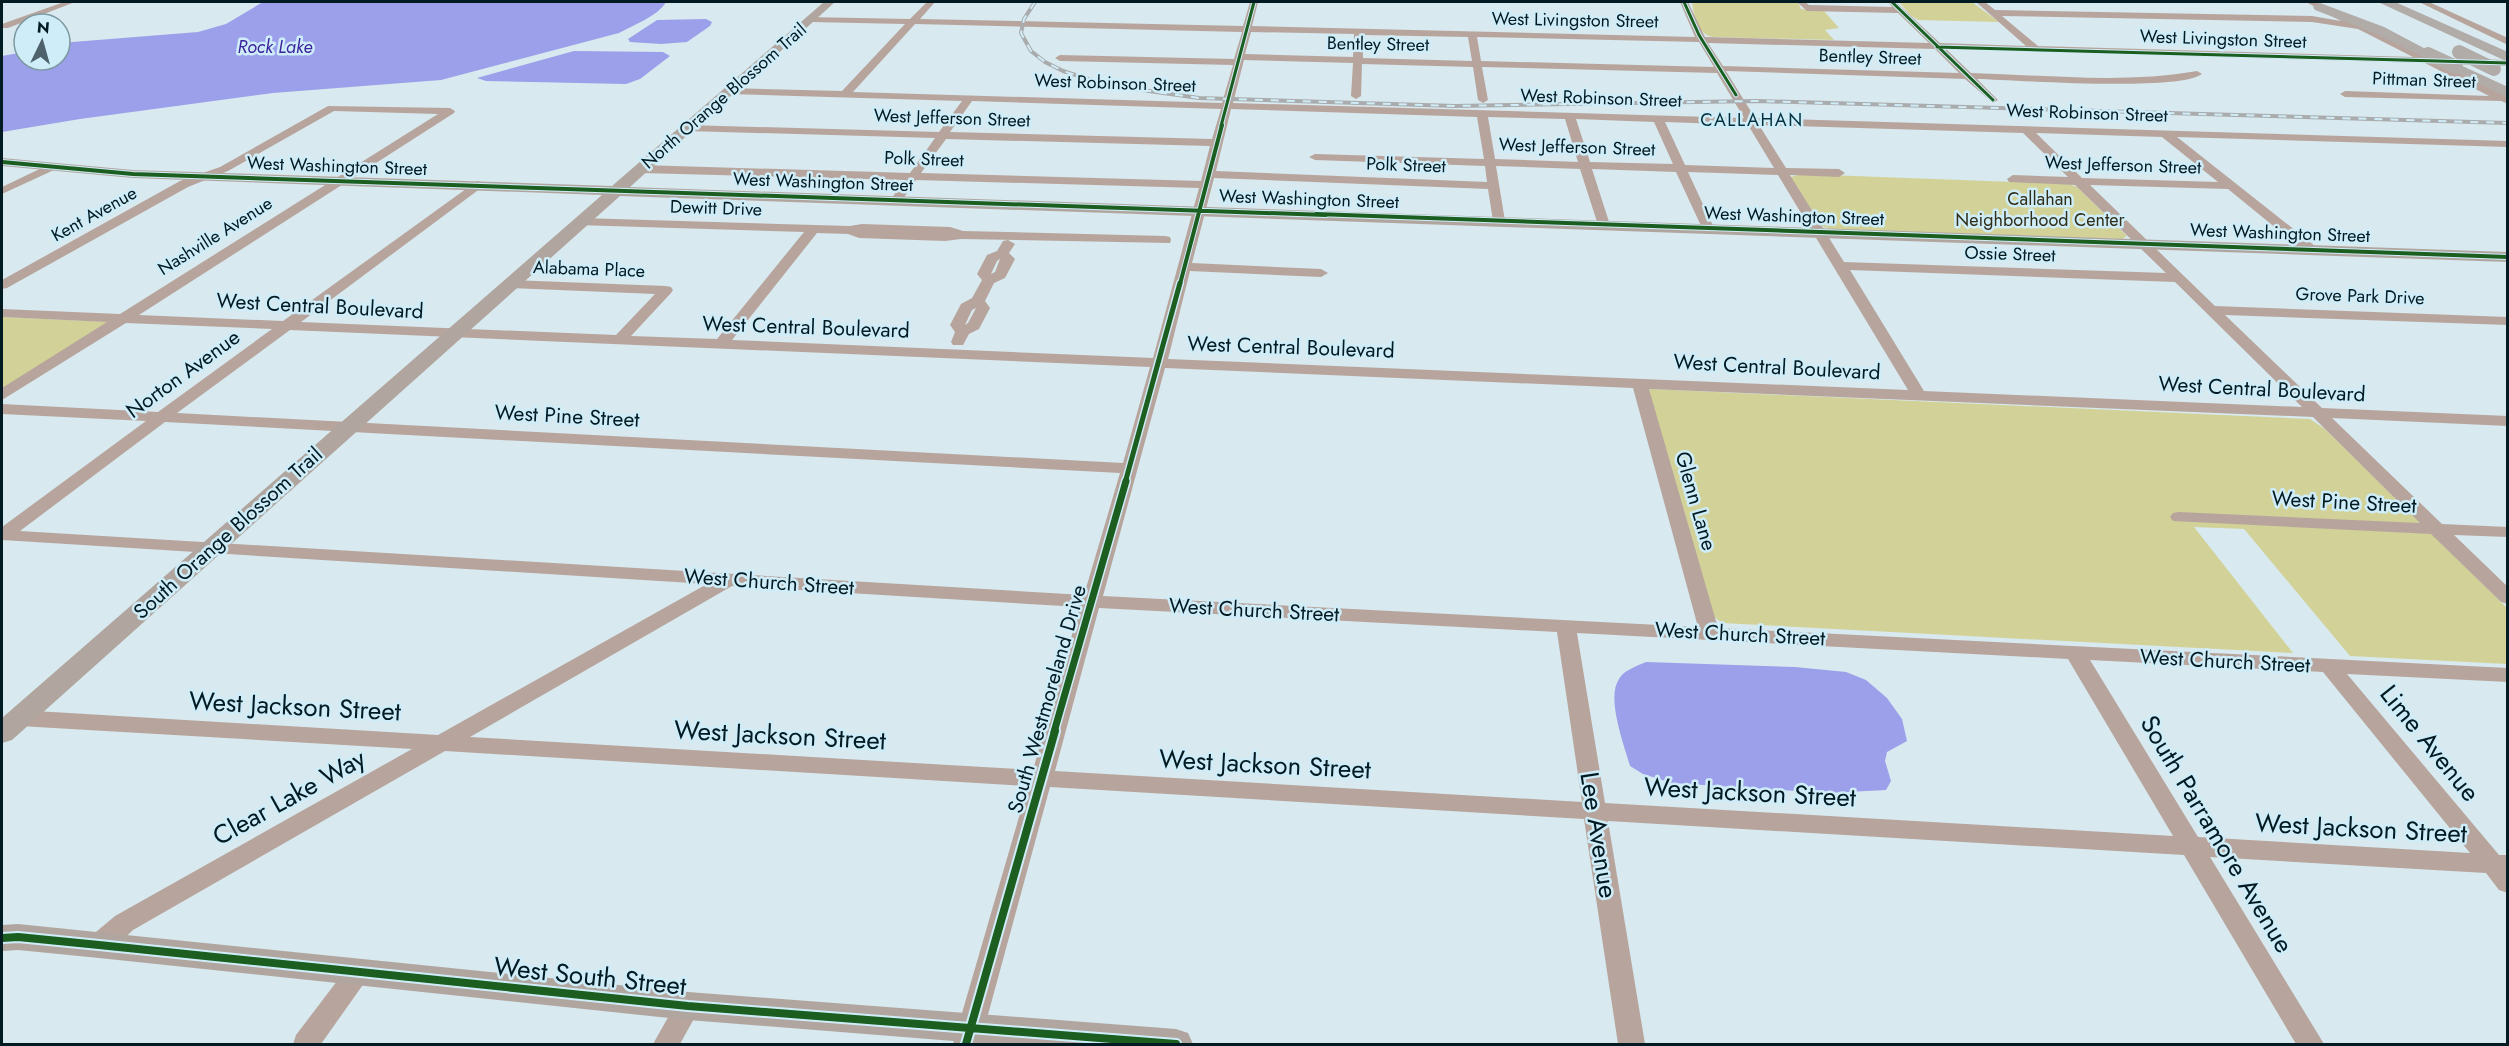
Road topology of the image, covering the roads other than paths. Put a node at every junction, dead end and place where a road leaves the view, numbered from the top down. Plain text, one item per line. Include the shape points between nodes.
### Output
1 (71, 2) edge
2 (830, 2) edge
3 (931, 2) edge
4 (1254, 2) edge
5 (1684, 2) edge
6 (1892, 2) edge
7 (1980, 2) edge
8 (2394, 2) edge
9 (2412, 2) edge
10 (2423, 2) edge
11 (1804, 5) edge
12 (2376, 5) edge
13 (2074, 6) dead end
14 (2337, 8) edge
15 (2314, 9) edge
16 (1901, 10) junction
17 (1993, 13) junction
18 (2087, 15) junction
19 (810, 19) junction
20 (2422, 19) junction
21 (912, 22) junction
22 (5, 26) dead end
23 (2360, 27) junction
24 (1247, 28) junction
25 (1359, 30) junction
26 (1472, 34) junction
27 (1702, 39) junction
28 (1936, 47) junction
29 (2036, 49) junction
30 (2432, 56) junction
31 (1060, 58) dead end
32 (1239, 60) junction
33 (1358, 60) junction
34 (2505, 60) edge
35 (2468, 62) junction
36 (1477, 64) junction
37 (1721, 70) junction
38 (2197, 74) dead end
39 (1966, 75) junction
40 (729, 91) junction
41 (845, 94) junction
42 (2345, 94) dead end
43 (2506, 94) edge
44 (1356, 96) dead end
45 (970, 97) junction
46 (1993, 100) dead end
47 (1227, 104) junction
48 (1483, 106) junction
49 (332, 108) joint
50 (1569, 115) junction
51 (1657, 117) junction
52 (1752, 120) junction
53 (687, 128) junction
54 (2024, 128) junction
55 (2164, 133) junction
56 (943, 136) junction
57 (1216, 143) junction
58 (2508, 144) edge
59 (1315, 157) dead end
60 (2, 162) edge
61 (1490, 162) junction
62 (1586, 165) junction
63 (50, 168) junction
64 (1681, 168) junction
65 (641, 169) junction
66 (1783, 171) junction
67 (1839, 173) dead end
68 (914, 176) junction
69 (204, 177) junction
70 (1208, 179) junction
71 (2013, 179) dead end
72 (337, 181) junction
73 (2078, 181) junction
74 (477, 185) junction
75 (1494, 186) junction
76 (2231, 186) junction
77 (618, 189) junction
78 (2, 191) edge
79 (897, 200) junction
80 (1198, 210) junction
81 (1499, 221) junction
82 (581, 222) junction
83 (1604, 225) junction
84 (1708, 228) junction
85 (813, 230) junction
86 (1820, 232) junction
87 (1011, 238) junction
88 (1058, 239) junction
89 (1165, 240) dead end
90 (1095, 244) dead end
91 (2142, 244) junction
92 (2310, 249) junction
93 (2508, 256) edge
94 (1840, 266) junction
95 (1185, 267) junction
96 (1321, 273) dead end
97 (2178, 278) junction
98 (510, 284) junction
99 (2, 285) edge
100 (2210, 310) junction
101 (2, 312) edge
102 (123, 318) junction
103 (2508, 321) edge
104 (288, 325) junction
105 (456, 333) junction
106 (619, 340) junction
107 (721, 344) junction
108 (951, 354) junction
109 (1159, 363) junction
110 (1639, 382) junction
111 (1919, 395) junction
112 (2, 396) edge
113 (2, 410) edge
114 (2317, 413) junction
115 (163, 417) junction
116 (2508, 421) edge
117 (347, 427) junction
118 (1129, 468) junction
119 (2179, 517) dead end
120 (2436, 529) junction
121 (2508, 532) edge
122 (2, 535) edge
123 (211, 548) junction
124 (730, 579) junction
125 (2508, 598) edge
126 (1092, 602) junction
127 (1566, 626) junction
128 (1709, 633) junction
129 (2075, 653) junction
130 (2331, 667) junction
131 (2508, 675) edge
132 (10, 726) edge
133 (442, 744) junction
134 (1040, 779) junction
135 (1596, 812) junction
136 (2192, 847) junction
137 (2500, 864) edge
138 (2508, 884) edge
139 (7, 935) edge
140 (99, 945) junction
141 (358, 972) junction
142 (688, 1006) junction
143 (968, 1037) edge
144 (306, 1044) edge
145 (666, 1044) edge
146 (1176, 1044) edge
147 (1631, 1044) edge
148 (2310, 1044) edge

1 - 22 street
2 - 19 main road, North Orange Blossom Trail
3 - 21 street
4 - 24 street, South Westmoreland Drive
5 - 27 street
6 - 16 street
7 - 17 street
8 - 20 highway
9 - 34 highway
10 - 34 street
11 - 16 street
12 - 20 highway
12 - 34 highway, bridge via 2459,52
12 - 35 highway
13 - 18 street
14 - 15 street
14 - 15 street via 2331,18
14 - 23 street
14 - 30 highway
15 - 18 street
15 - 23 street
15 - 30 highway via 2379,30
16 - 28 street
17 - 18 street
17 - 29 street
19 - 21 street
19 - 40 main road, North Orange Blossom Trail
20 - 34 highway
21 - 24 street, West Livingston Street
21 - 41 street
23 - 30 street
24 - 25 street, West Livingston Street
24 - 32 street, South Westmoreland Drive
25 - 26 street, West Livingston Street
25 - 33 street
26 - 27 street, West Livingston Street
26 - 36 street
27 - 28 street, West Livingston Street
27 - 37 street
28 - 29 street, West Livingston Street
28 - 39 street
29 - 30 street, West Livingston Street
30 - 34 street, West Livingston Street
30 - 35 highway, bridge
30 - 43 street
31 - 32 street, Bentley Street
32 - 33 street, Bentley Street
32 - 47 street, South Westmoreland Drive
33 - 36 street, Bentley Street
33 - 44 street
34 - 35 highway
35 - 43 highway
36 - 37 street, Bentley Street
36 - 48 street
37 - 39 street, Bentley Street
37 - 52 street
38 - 39 street, Bentley Street via 2127,81
39 - 46 street
40 - 41 street, West Robinson Street
40 - 53 main road, North Orange Blossom Trail
41 - 45 street, West Robinson Street
42 - 43 street, Pittman Street
45 - 47 street, West Robinson Street
45 - 56 street
47 - 48 street, West Robinson Street
47 - 57 street, South Westmoreland Drive
48 - 50 street, West Robinson Street
48 - 61 street
49 - 69 street, Kent Avenue
49 - 72 street, Nashville Avenue via 450,111
50 - 51 street, West Robinson Street
50 - 62 street
51 - 52 street, West Robinson Street
51 - 64 street
52 - 54 street, West Robinson Street
52 - 66 street
53 - 56 street, West Jefferson Street
53 - 65 main road, North Orange Blossom Trail
54 - 55 street, West Robinson Street
54 - 73 street
55 - 58 street, West Robinson Street
55 - 76 street
56 - 57 street, West Jefferson Street
56 - 68 street
57 - 70 street, South Westmoreland Drive
59 - 61 street, West Jefferson Street
60 - 63 main road, West Washington Street
61 - 62 street, West Jefferson Street
61 - 75 street
62 - 64 street, West Jefferson Street
62 - 83 street
63 - 69 main road, West Washington Street
63 - 78 street
64 - 66 street, West Jefferson Street
64 - 84 street
65 - 68 street, Polk Street
65 - 77 main road, North Orange Blossom Trail
66 - 67 street, West Jefferson Street
66 - 86 street
68 - 70 street, Polk Street
68 - 79 street
69 - 72 main road, West Washington Street
69 - 99 street, Kent Avenue via 183,184
70 - 75 street, Polk Street
70 - 80 street, South Westmoreland Drive
71 - 73 street, West Jefferson Street
72 - 74 main road, West Washington Street
72 - 102 street, Nashville Avenue
73 - 76 street, West Jefferson Street
73 - 91 street
74 - 77 main road, West Washington Street
74 - 104 street, Norton Avenue
75 - 81 street
76 - 92 street
77 - 79 main road, West Washington Street
77 - 82 main road, North Orange Blossom Trail
79 - 80 main road, West Washington Street
80 - 81 main road, West Washington Street
80 - 95 street, South Westmoreland Drive
81 - 83 main road, West Washington Street
82 - 85 street, Dewitt Drive
82 - 98 main road, North Orange Blossom Trail
83 - 84 main road, West Washington Street
84 - 86 main road, West Washington Street
85 - 87 street, Dewitt Drive
85 - 107 street
86 - 91 main road, West Washington Street
86 - 94 street
87 - 88 street, Dewitt Drive
87 - 108 street via 1002,254 1008,259 999,275 989,280 978,301 983,308 974,326 963,331
88 - 89 street, Dewitt Drive
88 - 90 street, Dewitt Drive
91 - 92 main road, West Washington Street
91 - 97 street
92 - 93 main road, West Washington Street
94 - 97 street, Ossie Street
94 - 111 street
95 - 96 street
95 - 109 street, South Westmoreland Drive
97 - 100 street
98 - 105 main road, North Orange Blossom Trail
98 - 106 street, Alabama Place via 666,290
100 - 103 street, Grove Park Drive
100 - 114 street
101 - 102 street, West Central Boulevard
102 - 104 street, West Central Boulevard
102 - 112 street, Nashville Avenue
104 - 105 street, West Central Boulevard
104 - 115 street, Norton Avenue
105 - 106 street, West Central Boulevard
105 - 117 main road, South Orange Blossom Trail
106 - 107 street, West Central Boulevard
107 - 108 street, West Central Boulevard
108 - 109 street, West Central Boulevard
109 - 110 street, West Central Boulevard
109 - 118 street, South Westmoreland Drive
110 - 111 street, West Central Boulevard
110 - 128 street, Glenn Lane
111 - 114 street, West Central Boulevard
113 - 115 street, West Pine Street
114 - 116 street, West Central Boulevard
114 - 120 street
115 - 117 street, West Pine Street
115 - 122 street, Norton Avenue
117 - 118 street, West Pine Street
117 - 123 main road, South Orange Blossom Trail
118 - 126 street, South Westmoreland Drive
119 - 120 street, West Pine Street
120 - 121 street, West Pine Street
120 - 125 street
122 - 123 street, West Church Street
123 - 124 street, West Church Street
123 - 132 main road, South Orange Blossom Trail
124 - 126 street, West Church Street
124 - 133 street, Clear Lake Way
126 - 127 street, West Church Street
126 - 134 street, South Westmoreland Drive
127 - 128 street, West Church Street
127 - 135 street, Lee Avenue
128 - 129 street, West Church Street
129 - 130 street, West Church Street
129 - 136 street, South Parramore Avenue
130 - 131 street, West Church Street
130 - 137 street, Lime Avenue
132 - 133 street, West Jackson Street
133 - 134 street, West Jackson Street
133 - 140 street, Clear Lake Way via 124,923
134 - 135 street, West Jackson Street
134 - 143 street, South Westmoreland Drive
135 - 136 street, West Jackson Street
135 - 147 street, Lee Avenue
136 - 137 street, West Jackson Street
136 - 148 street, South Parramore Avenue
137 - 138 street, Lime Avenue
139 - 140 main road, West South Street
140 - 141 main road, West South Street
141 - 142 main road, West South Street
141 - 144 street
142 - 143 main road, West South Street
142 - 145 street
143 - 146 main road, West South Street

